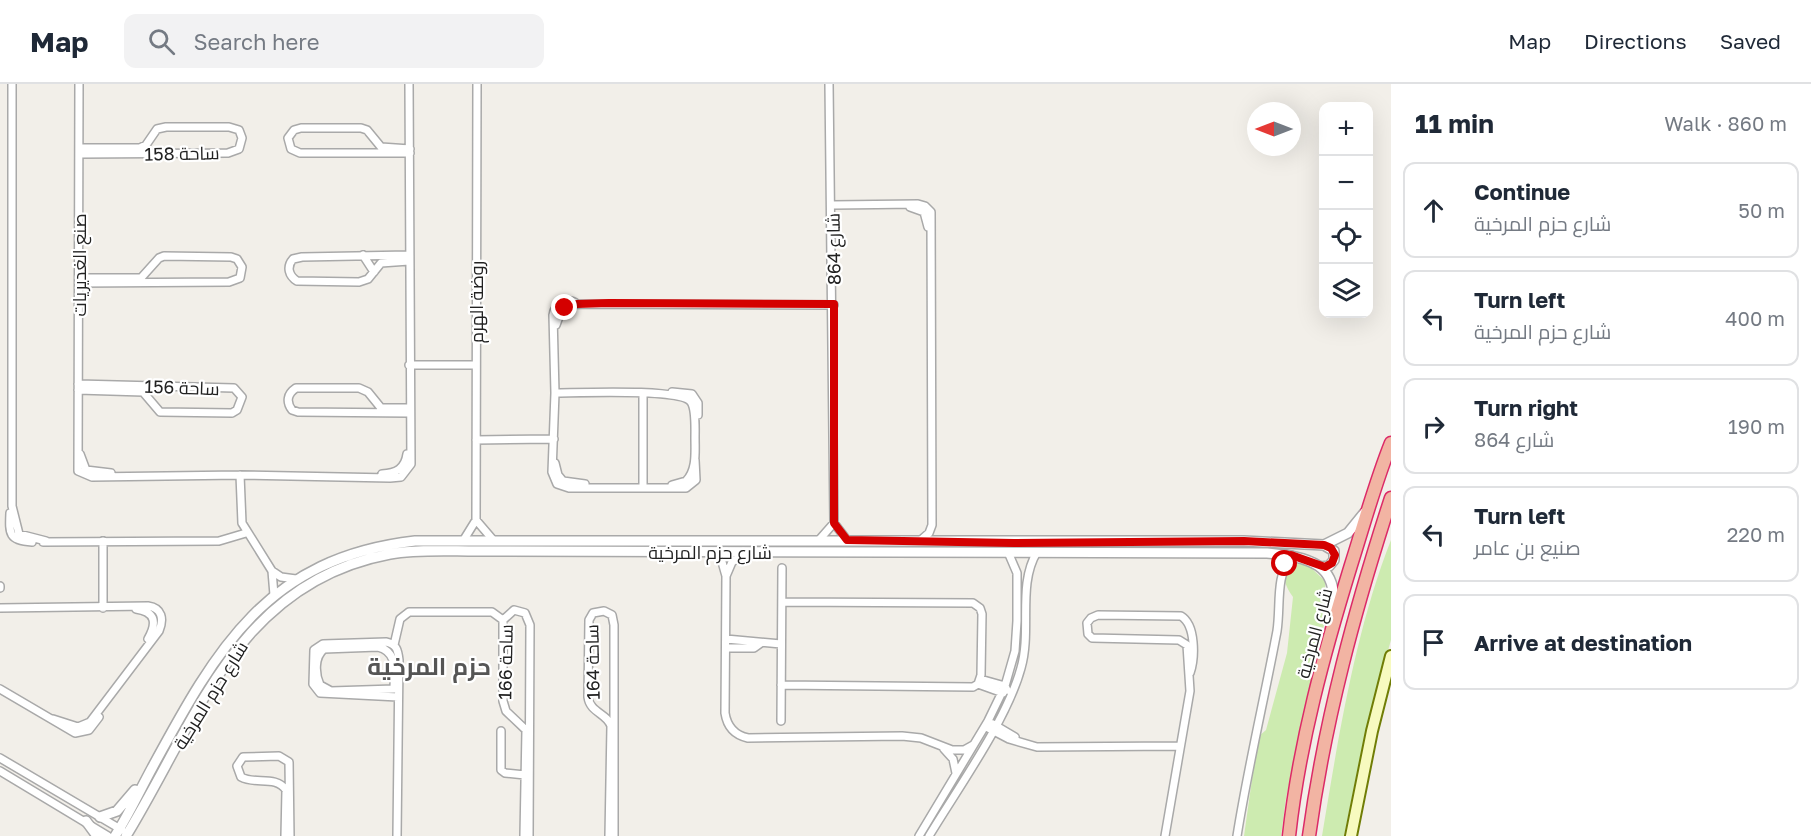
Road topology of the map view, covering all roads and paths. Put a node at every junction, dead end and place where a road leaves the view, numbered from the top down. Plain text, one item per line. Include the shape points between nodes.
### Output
1 (12, 84) edge
2 (79, 84) edge
3 (409, 84) edge
4 (477, 84) edge
5 (829, 84) edge
6 (150, 140) junction
7 (374, 140) junction
8 (79, 151) junction
9 (410, 151) junction
10 (160, 153) junction
11 (365, 153) junction
12 (833, 205) junction
13 (363, 255) junction
14 (409, 258) junction
15 (150, 269) junction
16 (374, 272) junction
17 (79, 280) junction
18 (159, 283) junction
19 (834, 304) junction
20 (409, 365) junction
21 (476, 365) junction
22 (161, 386) junction
23 (78, 387) junction
24 (555, 393) junction
25 (643, 393) junction
26 (373, 399) junction
27 (152, 402) junction
28 (409, 411) junction
29 (364, 414) junction
30 (554, 439) junction
31 (476, 440) junction
32 (1391, 443) edge
33 (240, 475) junction
34 (643, 486) junction
35 (1391, 498) edge
36 (1369, 507) junction
37 (1387, 518) edge
38 (476, 520) junction
39 (834, 523) junction
40 (932, 525) junction
41 (246, 533) junction
42 (819, 540) junction
43 (847, 540) junction
44 (921, 540) junction
45 (104, 541) junction
46 (463, 541) junction
47 (494, 541) junction
48 (945, 541) junction
49 (1324, 545) junction
50 (713, 552) junction
51 (1008, 552) junction
52 (1037, 552) junction
53 (746, 553) junction
54 (1291, 555) junction
55 (1321, 567) junction
56 (782, 568) dead end
57 (272, 572) junction
58 (726, 576) junction
59 (296, 579) junction
60 (274, 595) junction
61 (782, 602) junction
62 (0, 608) edge
63 (103, 608) junction
64 (503, 620) junction
65 (1191, 626) junction
66 (726, 639) junction
67 (1181, 640) junction
68 (761, 643) junction
69 (782, 644) junction
70 (394, 645) junction
71 (726, 648) junction
72 (1391, 656) edge
73 (1321, 671) junction
74 (1190, 673) junction
75 (979, 681) junction
76 (0, 682) edge
77 (781, 685) junction
78 (0, 689) edge
79 (1004, 689) junction
80 (396, 693) junction
81 (18, 700) junction
82 (614, 708) junction
83 (529, 712) junction
84 (600, 714) junction
85 (516, 720) junction
86 (781, 721) dead end
87 (986, 723) junction
88 (994, 728) junction
89 (501, 731) dead end
90 (973, 745) junction
91 (1180, 746) junction
92 (942, 747) junction
93 (0, 758) edge
94 (151, 769) junction
95 (0, 771) edge
96 (956, 773) junction
97 (290, 775) junction
98 (525, 775) junction
99 (274, 782) junction
100 (100, 817) junction
101 (86, 821) junction
102 (122, 834) edge
103 (97, 836) edge
104 (108, 836) edge
105 (288, 836) edge
106 (395, 836) edge
107 (524, 836) edge
108 (529, 836) edge
109 (609, 836) edge
110 (615, 836) edge
111 (919, 836) edge
112 (929, 836) edge
113 (1165, 836) edge
114 (1238, 836) edge
115 (1289, 836) edge
116 (1310, 836) edge
117 (1351, 836) edge

1 - 45 street via 12,506 19,534 46,541
2 - 8 street, صنع الغديريات
3 - 9 street, صنع الغديريات
4 - 21 street, روضة الهرم
5 - 12 street, شارع 864
6 - 8 street, ساحة 158 via 140,148
6 - 10 street
6 - 10 street, ساحة 158 via 157,129 166,127 230,127 238,130 242,138 234,152
7 - 9 street via 385,148
7 - 11 street
7 - 11 street via 361,128 301,128 288,138 295,152
8 - 10 street, ساحة 158
8 - 17 street, صنع الغديريات
9 - 11 street
9 - 14 street, صنع الغديريات
12 - 19 street, شارع 864
12 - 40 street via 907,206 926,215 930,241
13 - 14 street
13 - 16 street
13 - 16 street via 298,257 290,263 290,275 303,282 359,282
14 - 16 street via 383,262
14 - 20 street, صنع الغديريات
15 - 17 street via 138,278
15 - 18 street
15 - 18 street via 164,256 231,257 241,262 240,278 229,282
17 - 18 street
17 - 23 street, صنع الغديريات
19 - 24 street via 577,304 561,311 554,327
19 - 39 street, شارع 864
20 - 21 street
20 - 28 street, صنع الغديريات
21 - 31 street, روضة الهرم
22 - 23 street, ساحة 156
22 - 27 street
22 - 27 street, ساحة 156 via 234,388 242,397 241,404 231,413 166,413 157,410
23 - 27 street, ساحة 156 via 143,392
23 - 33 street, صنع الغديريات via 78,446 86,470 122,475
24 - 25 street
24 - 30 street
25 - 34 street
25 - 34 street via 687,392 696,398 698,420 695,460 687,481 662,487
26 - 28 street via 381,408
26 - 29 street
26 - 29 street via 359,388 301,387 288,396 289,406 298,412
28 - 29 street
28 - 33 street, صنع الغديريات via 409,469 401,477
30 - 31 street
30 - 34 street via 552,472 557,484 568,488
31 - 38 street, روضة الهرم
32 - 36 highway, شارع المرخية
33 - 41 street via 240,513
35 - 37 highway, شارع المرخية
36 - 49 street via 1348,533
36 - 73 highway, شارع المرخية
37 - 116 highway, شارع المرخية via 1357,603 1338,674
38 - 46 street
38 - 47 street
39 - 42 street
39 - 43 street
40 - 44 street
40 - 48 street
41 - 45 street via 219,541
41 - 57 street
42 - 43 street, شارع حزم المرخية
42 - 47 street, شارع حزم المرخية
43 - 44 street, شارع حزم المرخية
44 - 48 street, شارع حزم المرخية
45 - 63 street
46 - 47 street, شارع حزم المرخية
46 - 59 street, شارع حزم المرخية via 388,544 328,562
48 - 49 street, شارع حزم المرخية via 1244,541
49 - 55 street via 1334,551 1335,560
50 - 53 street, شارع حزم المرخية
50 - 58 street via 722,562
50 - 102 street, شارع حزم المرخية via 417,552 358,562 307,583 261,619 228,659
51 - 52 street, شارع حزم المرخية
51 - 53 street, شارع حزم المرخية
51 - 79 street via 1017,573 1017,621 1015,651
52 - 54 street, شارع حزم المرخية
52 - 88 street via 1027,572 1028,624 1021,669
53 - 58 street via 732,562
54 - 55 street, شارع حزم المرخية
54 - 114 street via 1281,573 1276,632
55 - 73 street via 1333,585 1334,600
56 - 61 street
57 - 59 street
57 - 60 street
58 - 66 street
59 - 60 street, شارع حزم المرخية
60 - 94 street, شارع حزم المرخية via 233,634
61 - 69 street
61 - 75 street via 975,604 982,614
62 - 63 street
63 - 81 street via 145,611 154,619 155,626 147,644 90,722 81,727 53,719
64 - 70 street via 492,612 409,612 400,619
64 - 83 street, ساحة 166 via 514,610 529,619
64 - 85 street, ساحة 166 via 503,701 506,711
65 - 67 street
65 - 67 street via 1186,619 1174,615 1098,615 1087,623 1088,634 1099,639
65 - 74 street
66 - 68 street
66 - 71 street
67 - 74 street via 1187,645
68 - 69 street
68 - 71 street via 754,648
69 - 77 street
70 - 80 street via 398,655
70 - 80 street via 320,645 314,650 312,679 320,693
71 - 92 street via 725,713 729,726 743,737 912,736
72 - 117 main road via 1371,731
73 - 115 highway, شارع المرخية
74 - 91 street
75 - 77 street via 973,687
75 - 79 street
76 - 81 street
77 - 86 street
78 - 81 street
79 - 87 street
79 - 88 street via 1006,699
80 - 80 street via 323,689 317,678 319,654 329,648 386,650 394,662
80 - 106 street
82 - 84 street
82 - 84 street, ساحة 164 via 614,619 608,612 597,612 589,620 588,697
82 - 110 street, ساحة 164
83 - 85 street
83 - 108 street, ساحة 166
84 - 109 street, ساحة 164 via 611,726
85 - 98 street, ساحة 166 via 526,730
87 - 88 street
87 - 90 street
88 - 91 street via 1018,742 1042,747
88 - 112 street
89 - 98 street via 501,770
90 - 92 street via 958,751
90 - 96 street
91 - 113 street
92 - 96 street via 953,759
93 - 100 street
94 - 100 street via 123,806
94 - 102 street, شارع حزم المرخية
95 - 101 street
96 - 111 street
97 - 99 street
97 - 99 street via 289,762 283,757 246,756 239,761 237,772 244,779
97 - 105 street
98 - 107 street, ساحة 166
99 - 105 street via 284,786
100 - 102 street
101 - 103 street
101 - 104 street

